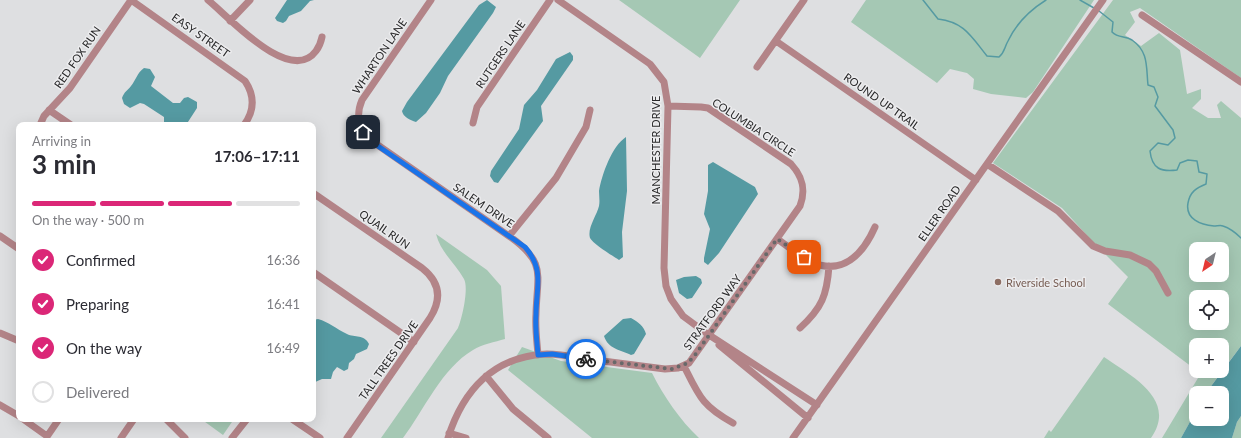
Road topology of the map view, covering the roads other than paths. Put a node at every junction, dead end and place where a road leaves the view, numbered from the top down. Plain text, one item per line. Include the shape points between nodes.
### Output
1 (131, 0) edge
2 (208, 0) edge
3 (250, 0) edge
4 (431, 0) edge
5 (550, 0) edge
6 (558, 0) edge
7 (804, 0) edge
8 (1103, 0) edge
9 (1142, 15) dead end
10 (230, 21) junction
11 (322, 37) dead end
12 (776, 41) junction
13 (757, 67) dead end
14 (1241, 82) edge
15 (668, 106) junction
16 (49, 110) junction
17 (590, 110) dead end
18 (41, 122) edge
19 (67, 122) edge
20 (246, 122) edge
21 (472, 123) dead end
22 (361, 128) joint
23 (987, 164) junction
24 (976, 180) junction
25 (316, 195) edge
26 (792, 218) joint
27 (875, 227) dead end
28 (0, 236) edge
29 (509, 236) junction
30 (777, 239) junction
31 (16, 247) edge
32 (829, 266) junction
33 (316, 274) edge
34 (438, 290) joint
35 (1168, 293) dead end
36 (800, 328) dead end
37 (0, 334) edge
38 (709, 335) junction
39 (16, 340) edge
40 (414, 342) junction
41 (538, 355) junction
42 (684, 366) junction
43 (486, 376) junction
44 (0, 404) edge
45 (816, 405) junction
46 (16, 414) edge
47 (808, 418) junction
48 (27, 422) edge
49 (57, 422) edge
50 (132, 422) edge
51 (169, 422) edge
52 (245, 422) edge
53 (296, 422) edge
54 (733, 423) dead end
55 (448, 435) edge
56 (46, 437) edge
57 (121, 438) edge
58 (185, 438) edge
59 (232, 438) edge
60 (320, 438) edge
61 (347, 438) edge
62 (466, 438) edge
63 (548, 438) edge
64 (793, 438) edge

1 - 16 street, RED FOX RUN via 66,93
1 - 20 street, EASY STREET via 242,78 252,94 252,109
2 - 10 street
3 - 10 street
4 - 22 street, WHARTON LANE via 362,100 358,114
5 - 21 street, RUTGERS LANE via 477,107
6 - 15 street, MANCHESTER DRIVE via 650,64 664,82
7 - 12 street
8 - 23 street, ELLER ROAD
9 - 14 street
10 - 11 street via 280,57 295,60 306,58 316,51
12 - 13 street
12 - 24 street, ROUND UP TRAIL
15 - 26 street, COLUMBIA CIRCLE via 708,108 791,164 798,171 804,189 800,206
15 - 38 street, MANCHESTER DRIVE via 665,280 671,299 679,311
16 - 18 street, RED FOX RUN
16 - 19 street
17 - 29 street via 586,127 556,178
22 - 29 street, SALEM DRIVE via 375,144
23 - 24 street, ELLER ROAD
23 - 35 street via 1058,211 1093,246 1105,251 1130,254 1149,264 1156,271
24 - 45 street, ELLER ROAD
25 - 34 street, QUAIL RUN via 422,268 433,279
26 - 30 street, STRATFORD WAY
27 - 32 street via 866,246 855,257 847,263
28 - 31 street
29 - 41 street, SALEM DRIVE via 530,254 538,269 535,325
30 - 32 street via 810,262
30 - 38 street, STRATFORD WAY
32 - 36 street via 824,299 814,315
33 - 40 street
34 - 40 street, TALL TREES DRIVE via 434,312
37 - 39 street
38 - 42 street, STRATFORD WAY
38 - 45 street, MANCHESTER DRIVE
38 - 47 street, MANCHESTER DRIVE
40 - 61 street, TALL TREES DRIVE
41 - 42 street, STRATFORD WAY via 561,355 665,369
41 - 43 street, STRATFORD WAY via 513,360
42 - 54 street via 703,402
43 - 55 street, STRATFORD WAY via 475,385 463,401
43 - 63 street via 513,409
44 - 46 street
45 - 47 street, ELLER ROAD
47 - 64 street, ELLER ROAD
48 - 56 street
49 - 56 street
50 - 57 street
51 - 58 street
52 - 59 street
53 - 60 street
55 - 62 street

